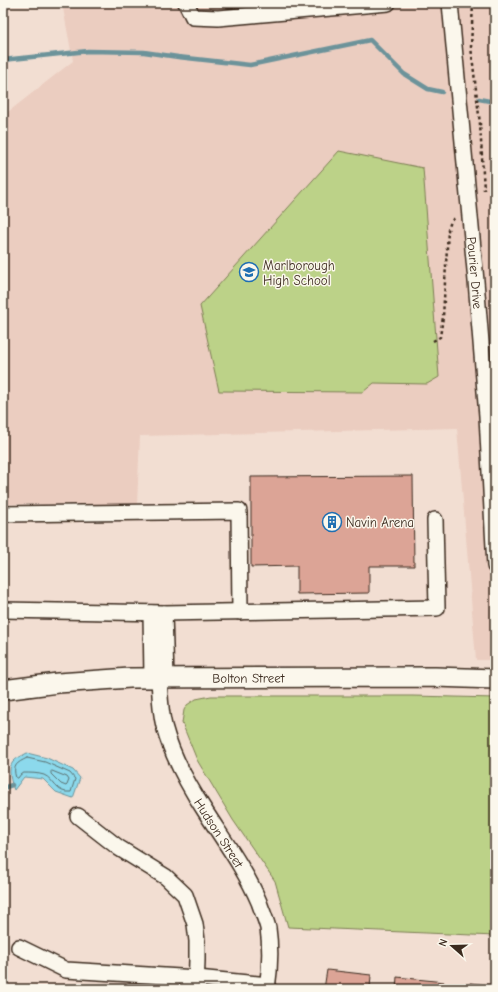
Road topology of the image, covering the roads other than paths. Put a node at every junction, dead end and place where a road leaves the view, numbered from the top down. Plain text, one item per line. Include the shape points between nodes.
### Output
1 (186, 3) edge
2 (388, 3) edge
3 (450, 3) edge
4 (3, 514) edge
5 (435, 520) dead end
6 (495, 566) edge
7 (3, 610) edge
8 (240, 612) junction
9 (158, 613) junction
10 (159, 678) junction
11 (495, 679) edge
12 (3, 690) edge
13 (78, 816) dead end
14 (19, 947) dead end
15 (196, 984) edge
16 (267, 987) edge

1 - 2 street via 193,17 218,18
3 - 6 street, Pourier Drive via 487,416
4 - 8 street via 239,512
5 - 8 street via 436,608
7 - 9 street
8 - 9 street
9 - 10 street, Hudson Street
10 - 11 main road, Bolton Street
10 - 12 main road, Bolton Street via 105,679
10 - 16 street, Hudson Street via 164,726 176,760 194,794 236,858 263,912 270,945
13 - 15 street via 119,848 166,877 185,895 197,941
14 - 15 street via 66,970
15 - 16 street

